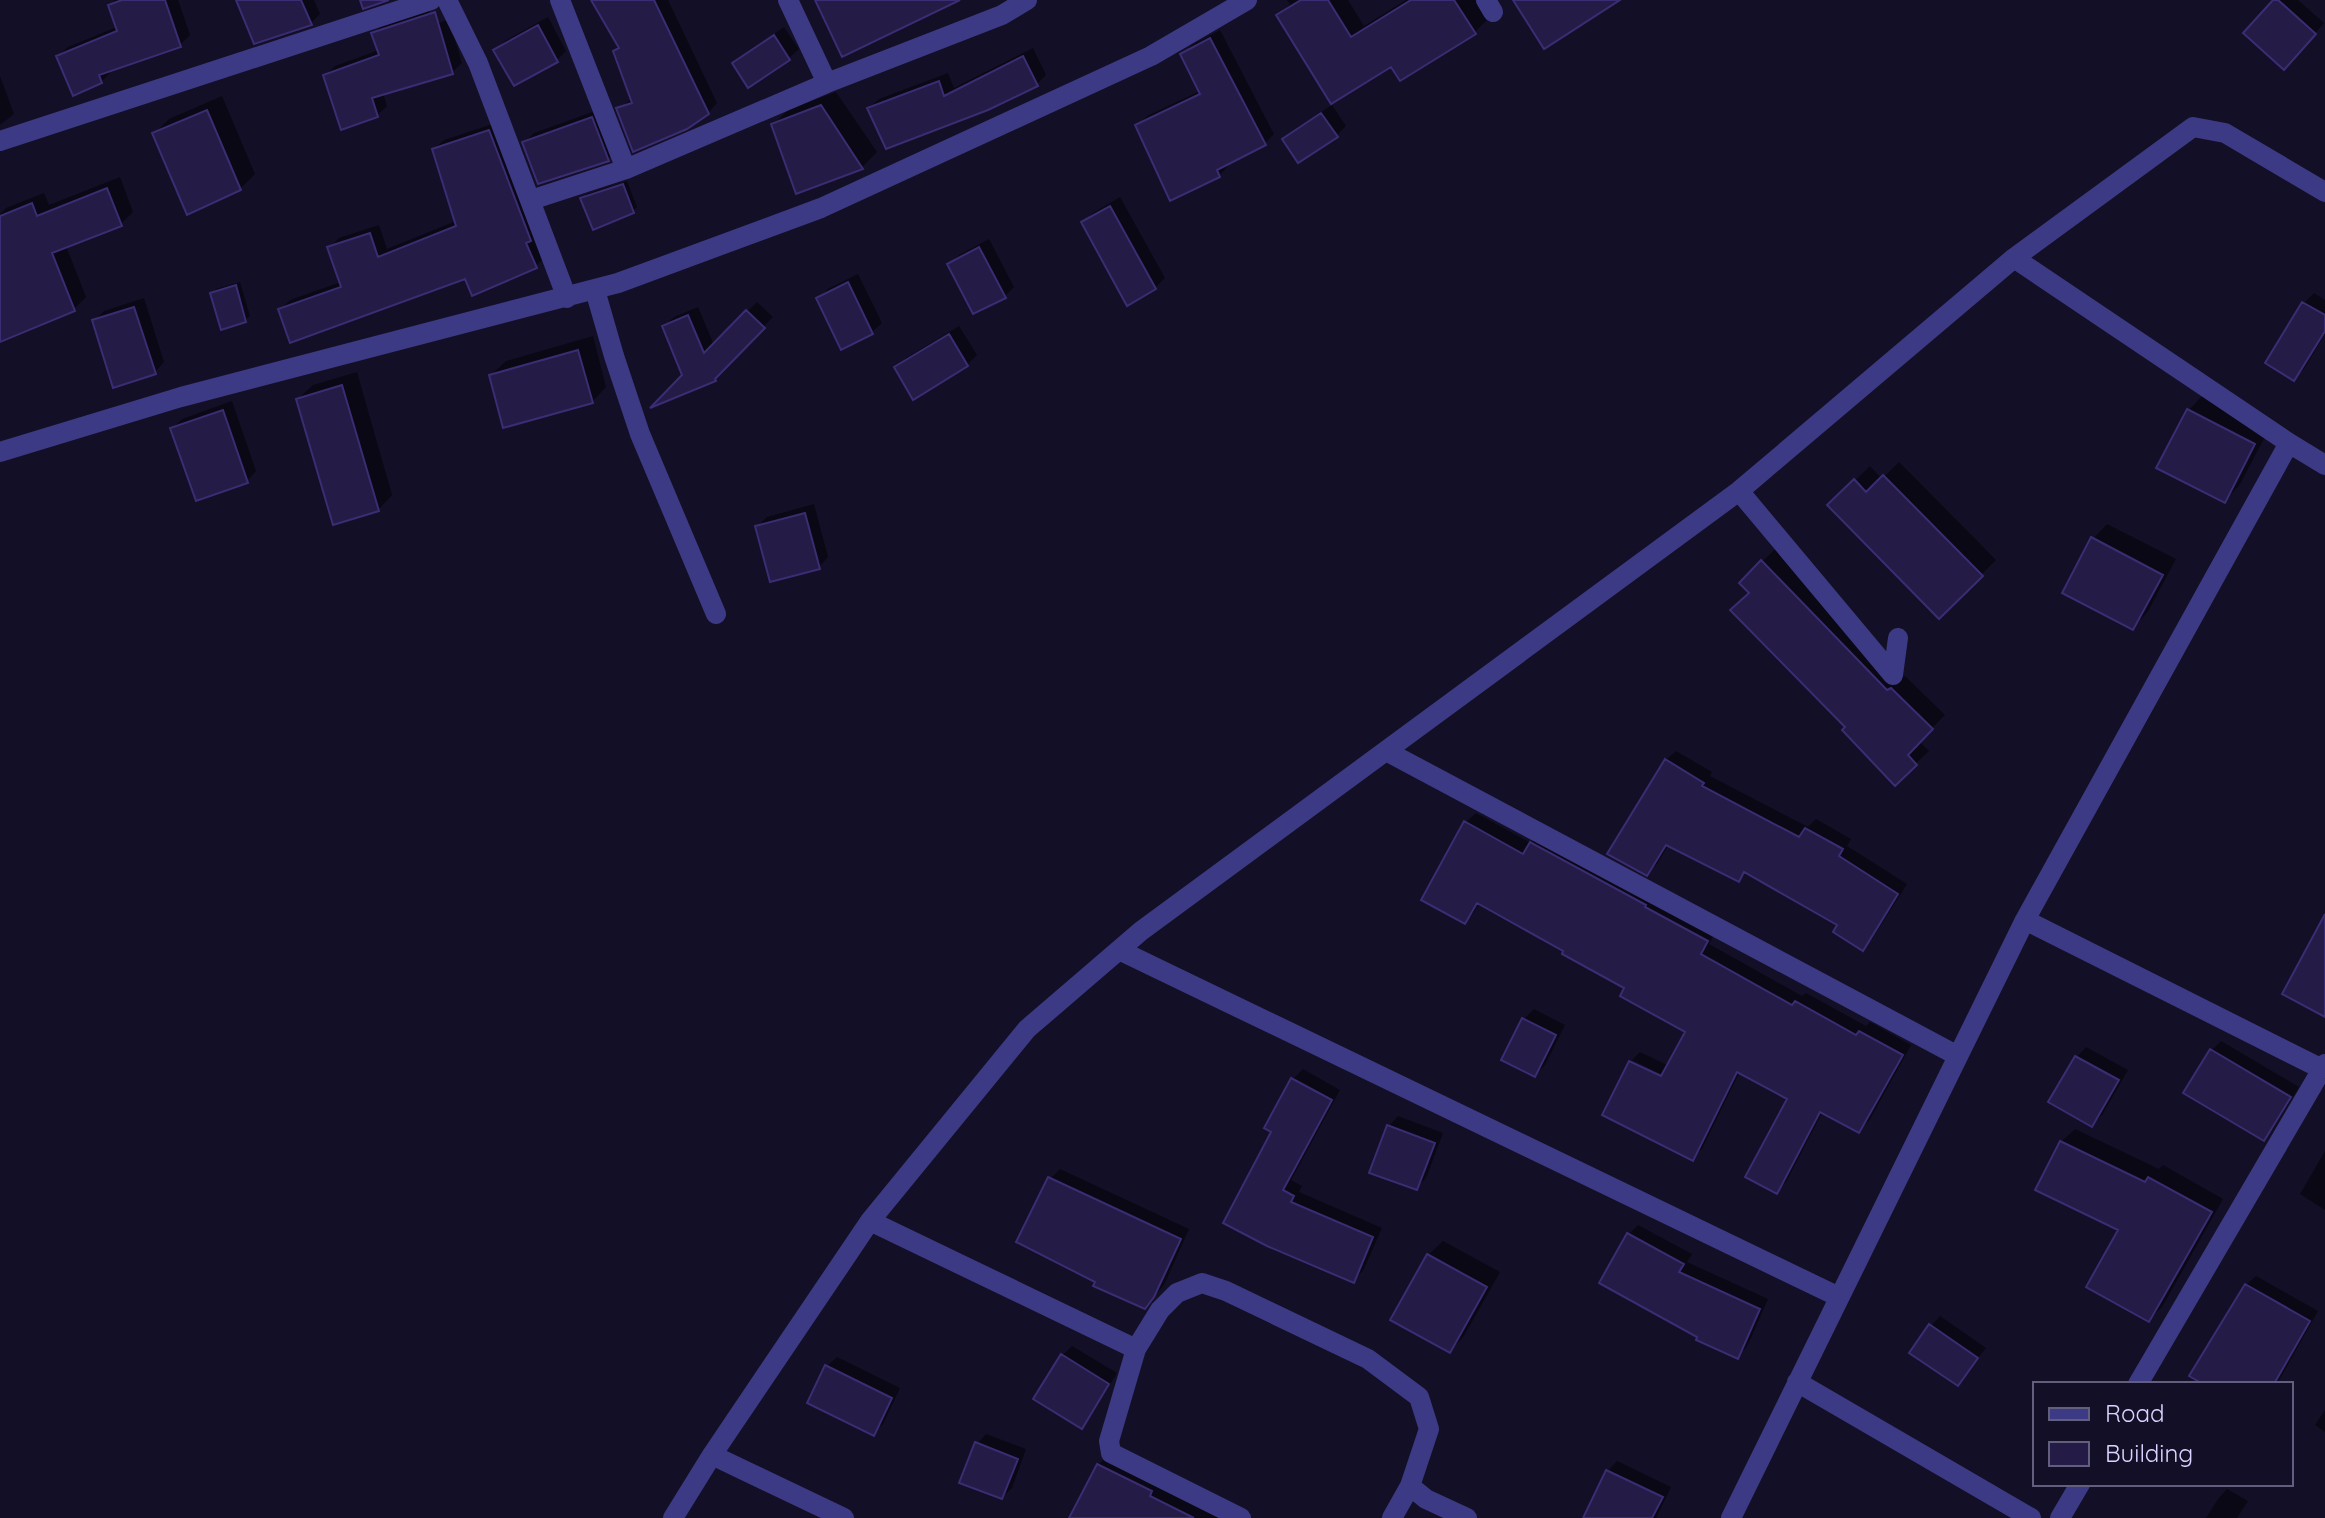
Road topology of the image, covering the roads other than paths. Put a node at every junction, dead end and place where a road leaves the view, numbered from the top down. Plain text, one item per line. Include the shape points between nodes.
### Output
1 (431, 0) edge
2 (447, 0) edge
3 (560, 0) edge
4 (788, 0) edge
5 (1027, 0) edge
6 (1247, 0) edge
7 (827, 83) junction
8 (0, 141) edge
9 (626, 169) junction
10 (2325, 192) edge
11 (531, 200) junction
12 (2014, 258) junction
13 (595, 290) junction
14 (567, 298) junction
15 (2289, 443) junction
16 (0, 452) edge
17 (2325, 465) edge
18 (1739, 491) junction
19 (716, 614) dead end
20 (1898, 638) dead end
21 (1386, 751) junction
22 (2025, 920) junction
23 (1119, 950) junction
24 (1958, 1056) junction
25 (2324, 1066) edge
26 (870, 1221) junction
27 (1839, 1297) junction
28 (1136, 1349) junction
29 (1797, 1382) junction
30 (2139, 1382) edge
31 (712, 1455) junction
32 (1410, 1486) junction
33 (2079, 1486) edge
34 (673, 1518) edge
35 (844, 1518) edge
36 (1241, 1518) edge
37 (1392, 1518) edge
38 (1467, 1518) edge
39 (1731, 1518) edge
40 (2031, 1518) edge
41 (2060, 1518) edge

1 - 8 street
2 - 11 street via 478,63
3 - 9 street
4 - 7 street
5 - 7 street via 1002,15
6 - 13 street via 1151,56 821,208
7 - 9 street
9 - 11 street
10 - 12 street via 2225,133 2193,127
11 - 14 street
12 - 15 street
12 - 18 street
13 - 14 street
13 - 19 street via 640,434
14 - 16 street via 181,397
15 - 17 street
15 - 22 street
18 - 20 street via 1893,675
18 - 21 street
21 - 23 street
21 - 24 street
22 - 24 street
22 - 25 street
23 - 26 street via 1027,1029
23 - 27 street
24 - 27 street
25 - 30 street
26 - 28 street
26 - 31 street
27 - 29 street
28 - 32 street via 1169,1301 1202,1283 1368,1359 1419,1397 1429,1429
28 - 36 street via 1109,1441 1111,1453
29 - 39 street
29 - 40 street
31 - 34 street
31 - 35 street
32 - 37 street
32 - 38 street
33 - 41 street

